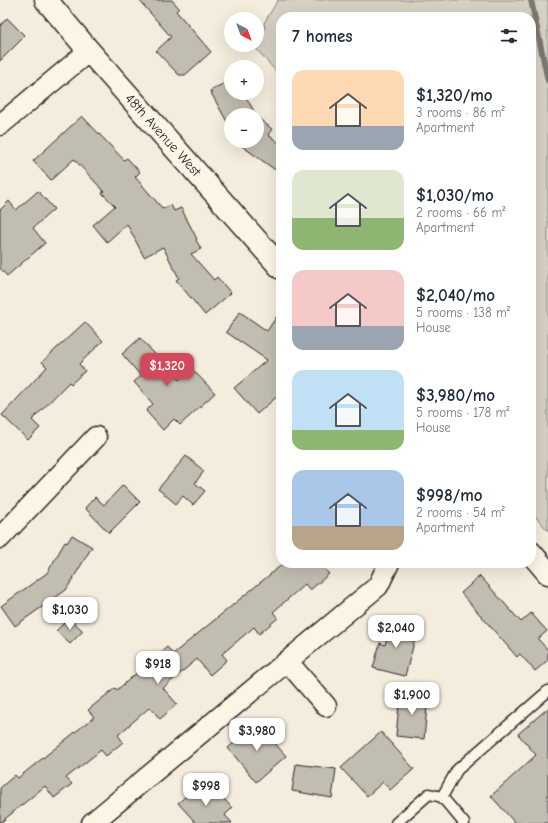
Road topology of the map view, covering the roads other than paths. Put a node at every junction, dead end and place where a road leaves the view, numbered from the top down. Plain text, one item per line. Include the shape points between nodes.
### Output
1 (46, 0) edge
2 (89, 51) junction
3 (0, 126) edge
4 (276, 262) edge
5 (96, 437) dead end
6 (0, 538) edge
7 (536, 559) edge
8 (387, 568) edge
9 (548, 573) edge
10 (287, 661) junction
11 (548, 691) edge
12 (326, 706) dead end
13 (442, 797) junction
14 (113, 817) edge
15 (92, 823) edge
16 (396, 823) edge
17 (464, 823) edge

1 - 2 main road, 48th Avenue West
2 - 3 street
2 - 4 main road, 48th Avenue West
5 - 6 street
7 - 9 main road
8 - 10 street via 378,586
10 - 12 street
10 - 14 street
11 - 13 lane via 457,770
13 - 16 lane via 429,794
13 - 17 lane
14 - 15 street

